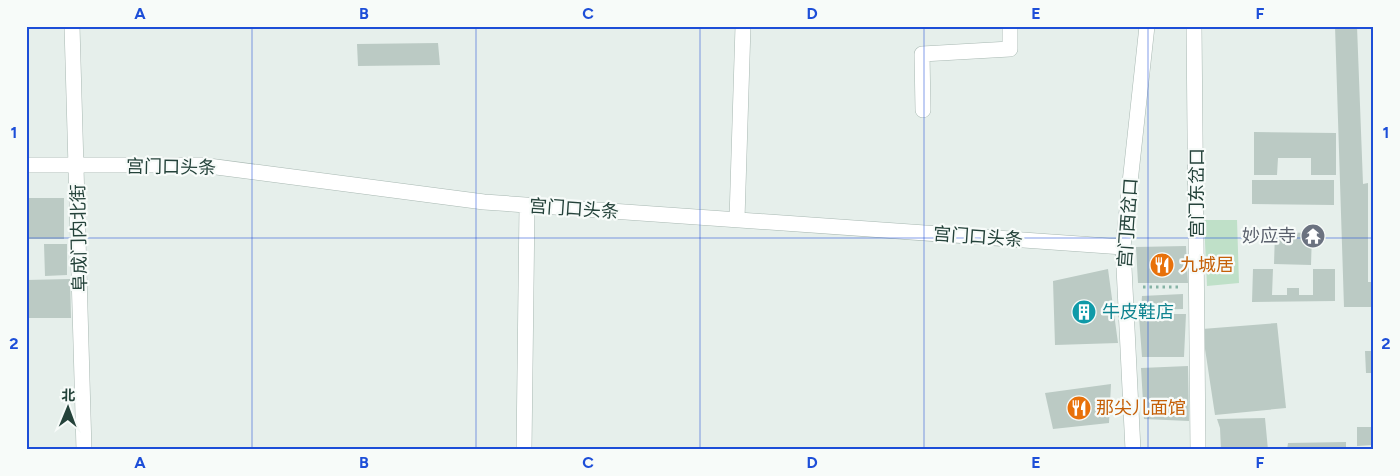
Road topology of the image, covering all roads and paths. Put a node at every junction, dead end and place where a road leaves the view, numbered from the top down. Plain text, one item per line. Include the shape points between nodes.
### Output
1 (72, 26) edge
2 (743, 26) edge
3 (1010, 26) edge
4 (1147, 26) edge
5 (1194, 26) edge
6 (923, 110) dead end
7 (26, 164) edge
8 (77, 166) junction
9 (527, 206) junction
10 (737, 219) junction
11 (1123, 247) junction
12 (1124, 286) junction
13 (1197, 288) junction
14 (84, 450) edge
15 (524, 450) edge
16 (1134, 450) edge
17 (1198, 450) edge

1 - 8 lane, 阜成门内北街
2 - 10 lane
3 - 6 lane via 1010,49 922,54
4 - 11 lane, 宫门西岔口
5 - 13 lane, 宫门东岔口
7 - 8 lane, 宫门口头条
8 - 9 lane, 宫门口头条 via 200,165
8 - 14 lane, 阜成门内北街
9 - 10 lane, 宫门口头条
9 - 15 lane
10 - 11 lane, 宫门口头条
11 - 12 lane, 宫门西岔口
12 - 13 path
12 - 16 lane, 宫门西岔口
13 - 17 lane, 宫门东岔口

